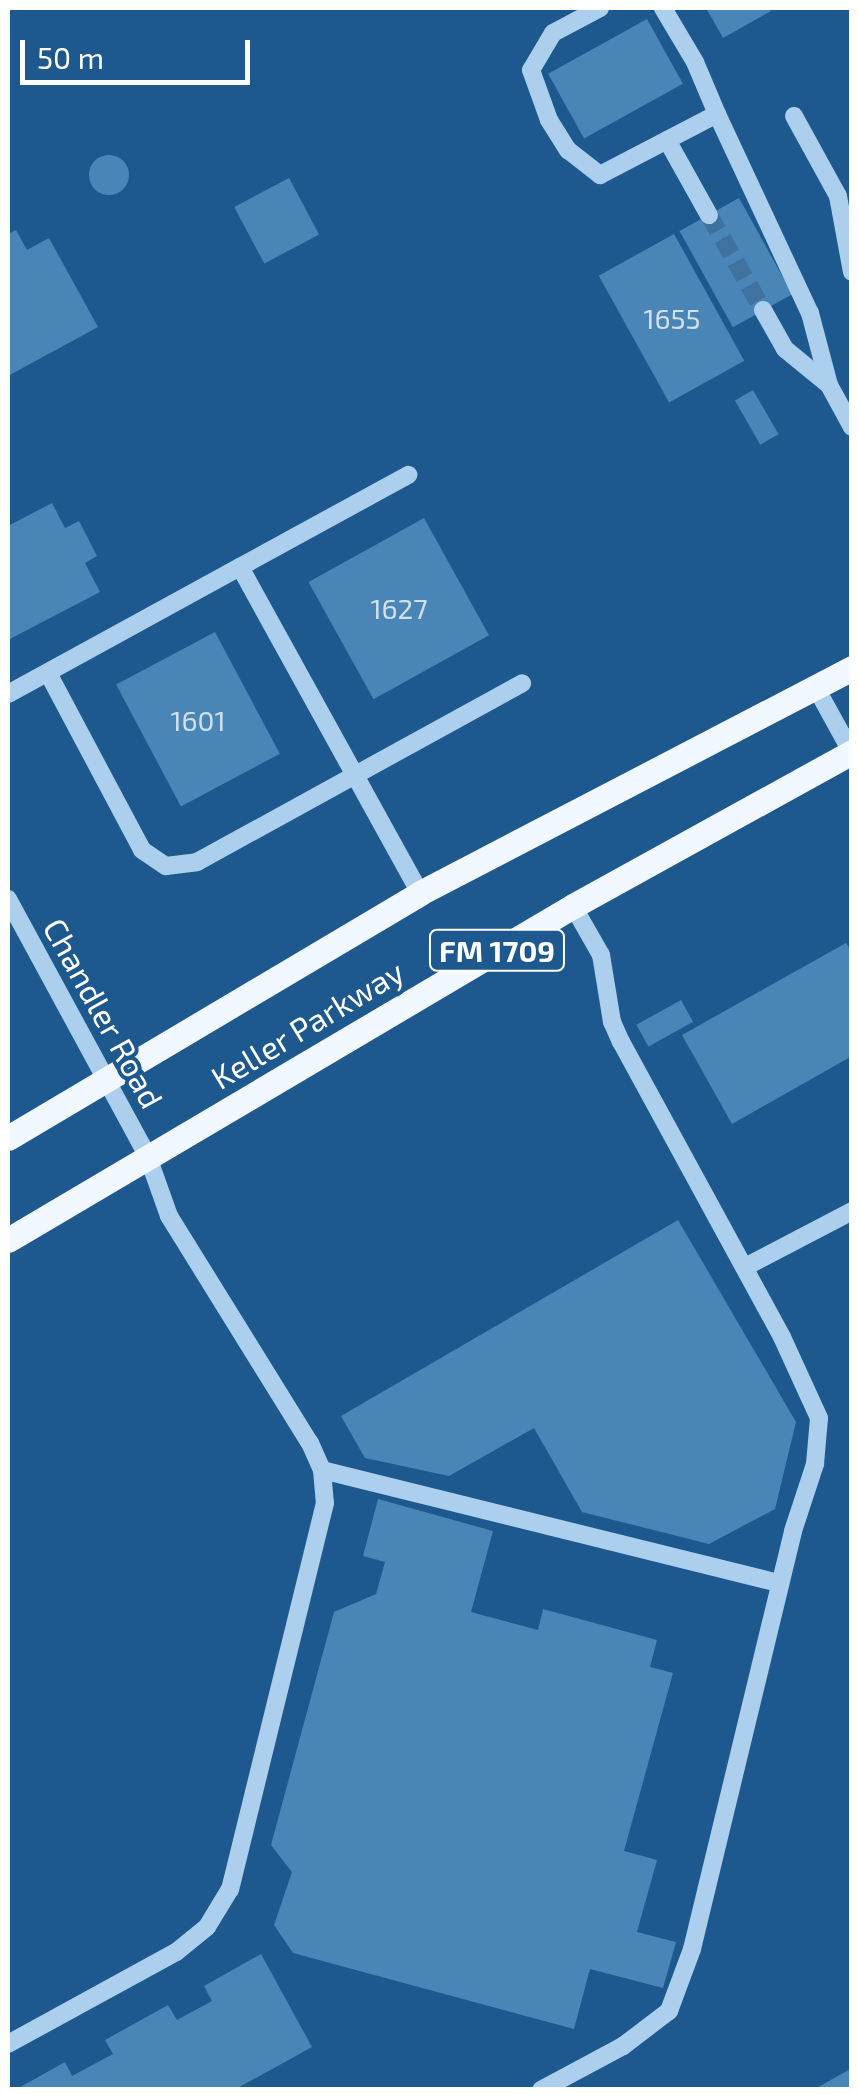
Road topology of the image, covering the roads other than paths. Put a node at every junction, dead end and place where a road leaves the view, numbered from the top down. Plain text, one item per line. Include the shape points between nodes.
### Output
1 (600, 8) edge
2 (663, 8) edge
3 (717, 114) junction
4 (794, 116) dead end
5 (667, 140) junction
6 (709, 215) tunnel mouth
7 (852, 272) edge
8 (763, 310) tunnel mouth
9 (829, 385) junction
10 (847, 404) edge
11 (852, 427) edge
12 (408, 474) dead end
13 (240, 567) junction
14 (852, 668) edge
15 (48, 673) junction
16 (522, 683) dead end
17 (816, 686) junction
18 (8, 694) edge
19 (851, 752) edge
20 (354, 775) junction
21 (420, 893) junction
22 (8, 899) edge
23 (572, 906) junction
24 (105, 1078) junction
25 (8, 1138) edge
26 (148, 1157) junction
27 (852, 1211) edge
28 (8, 1240) edge
29 (745, 1267) junction
30 (322, 1470) junction
31 (780, 1584) junction
32 (8, 2044) edge
33 (542, 2090) edge

1 - 5 street via 553,33 538,52 531,70 549,120 568,150 600,175
2 - 3 street
3 - 5 street
3 - 9 street via 810,313
4 - 7 street via 838,196
5 - 6 street
8 - 9 street via 785,349
9 - 10 street
10 - 11 street
12 - 13 street
13 - 15 street
13 - 20 street
14 - 17 main road, Keller Parkway / FM 1709
15 - 18 street
15 - 20 street via 142,850 166,866 197,862
16 - 20 street
17 - 19 street
17 - 21 main road, Keller Parkway / FM 1709
19 - 23 main road, Keller Parkway / FM 1709
20 - 21 street
21 - 24 main road, Keller Parkway / FM 1709
22 - 24 street, Chandler Road
23 - 26 main road, Keller Parkway / FM 1709
23 - 29 street via 600,955 621,1042
24 - 25 main road, Keller Parkway / FM 1709
24 - 26 street, Chandler Road
26 - 28 main road, Keller Parkway / FM 1709
26 - 30 street, Chandler Road via 170,1216
27 - 29 street
29 - 31 street via 819,1418 815,1464
30 - 31 street
30 - 32 street via 324,1503 230,1888 207,1928 176,1952
31 - 33 street via 692,1949 669,2012

